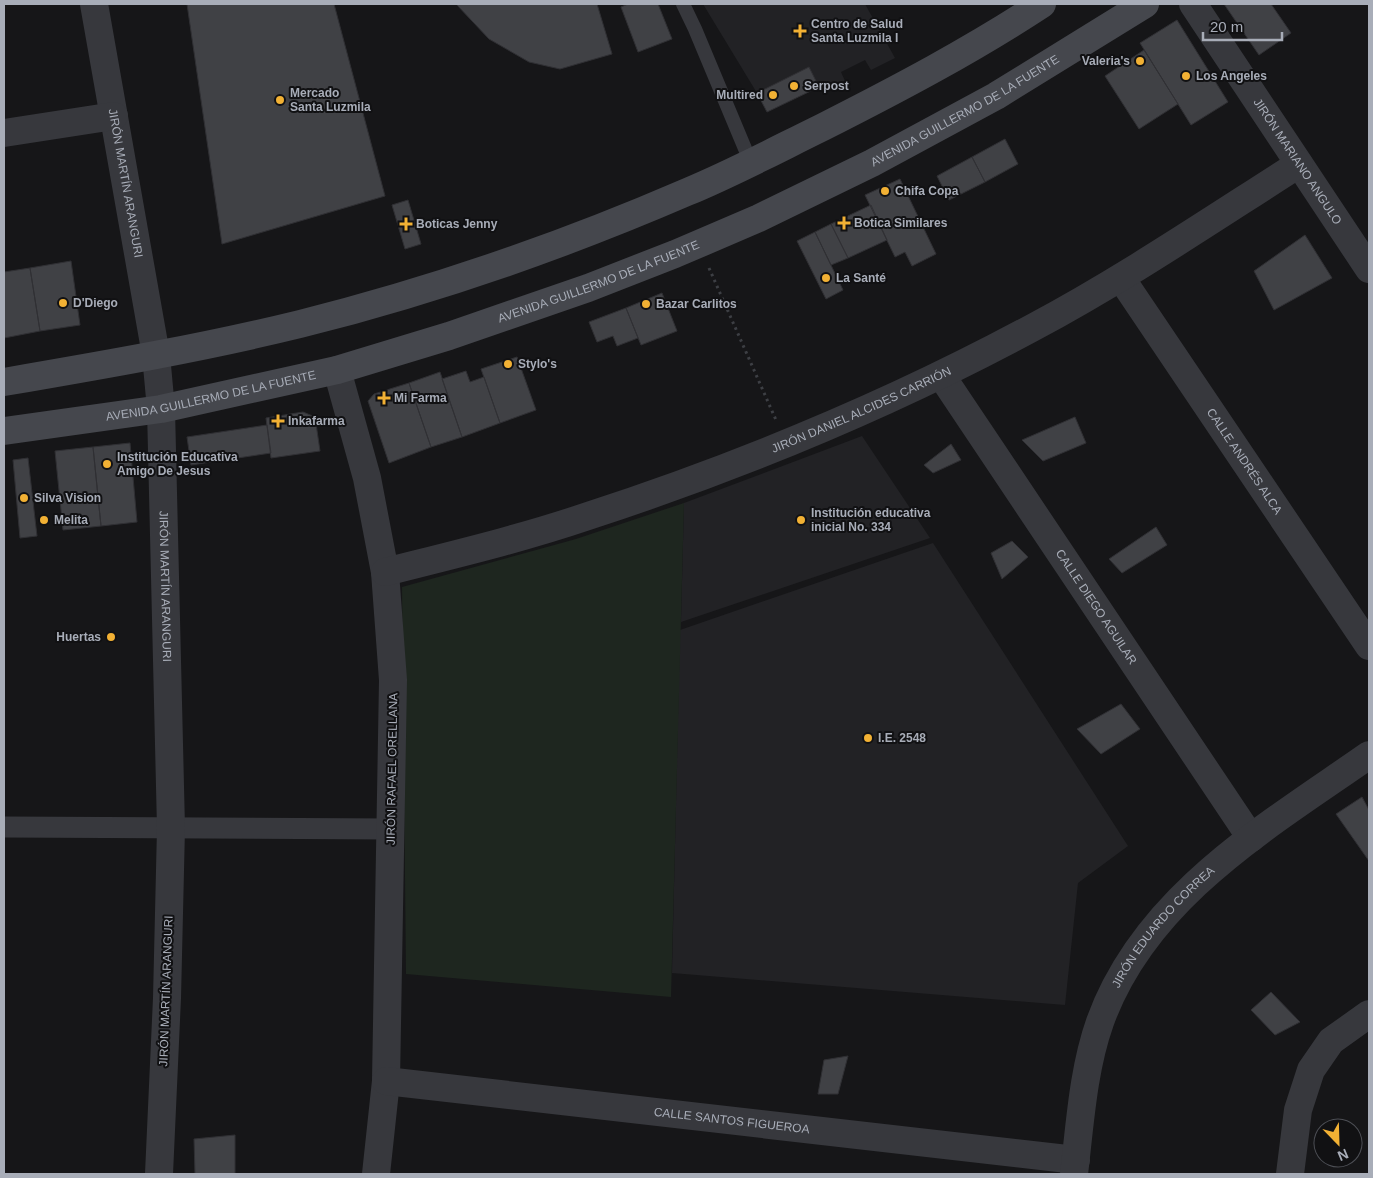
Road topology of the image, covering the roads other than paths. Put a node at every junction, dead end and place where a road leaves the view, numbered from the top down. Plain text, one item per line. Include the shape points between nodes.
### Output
1 (94, 4) edge
2 (683, 4) edge
3 (1042, 4) edge
4 (1145, 4) edge
5 (1193, 4) edge
6 (114, 116) junction
7 (4, 133) edge
8 (751, 163) junction
9 (1299, 164) junction
10 (1369, 269) edge
11 (1121, 278) junction
12 (156, 355) junction
13 (337, 370) junction
14 (940, 375) junction
15 (4, 382) edge
16 (160, 409) junction
17 (4, 431) edge
18 (385, 572) junction
19 (1369, 646) edge
20 (1369, 755) edge
21 (4, 827) edge
22 (171, 828) junction
23 (391, 828) junction
24 (1250, 838) junction
25 (1369, 1014) edge
26 (386, 1080) junction
27 (1075, 1167) edge
28 (159, 1174) edge
29 (376, 1174) edge
30 (1290, 1174) edge

1 - 6 street, JIRÓN MARTÍN ARANGURI
2 - 8 lane
3 - 8 main road via 905,85
4 - 13 main road, AVENIDA GUILLERMO DE LA FUENTE via 996,96 872,163 759,218 556,300
5 - 9 street, JIRÓN MARIANO ANGULO
6 - 7 street
6 - 12 street, JIRÓN MARTÍN ARANGURI
8 - 12 main road via 572,239 460,278 300,324
9 - 10 street, JIRÓN MARIANO ANGULO
9 - 11 street, JIRÓN DANIEL ALCIDES CARRIÓN
11 - 14 street, JIRÓN DANIEL ALCIDES CARRIÓN
11 - 19 street, CALLE ANDRÉS ALCA
12 - 15 main road
12 - 16 street, JIRÓN MARTÍN ARANGURI
13 - 16 main road, AVENIDA GUILLERMO DE LA FUENTE
13 - 18 street, JIRÓN RAFAEL ORELLANA via 367,478
14 - 18 street, JIRÓN DANIEL ALCIDES CARRIÓN via 856,414 684,484 482,548
14 - 24 street, CALLE DIEGO AGUILAR
16 - 17 main road, AVENIDA GUILLERMO DE LA FUENTE
16 - 22 street, JIRÓN MARTÍN ARANGURI
18 - 23 street, JIRÓN RAFAEL ORELLANA via 393,680
20 - 24 street, JIRÓN EDUARDO CORREA
21 - 22 street
22 - 23 street
22 - 28 street, JIRÓN MARTÍN ARANGURI
23 - 26 street, JIRÓN RAFAEL ORELLANA
24 - 27 street, JIRÓN EDUARDO CORREA via 1177,901 1144,940 1121,975 1100,1022 1086,1076
25 - 30 street via 1331,1041 1310,1070 1298,1110
26 - 27 street, CALLE SANTOS FIGUEROA
26 - 29 street, JIRÓN RAFAEL ORELLANA

